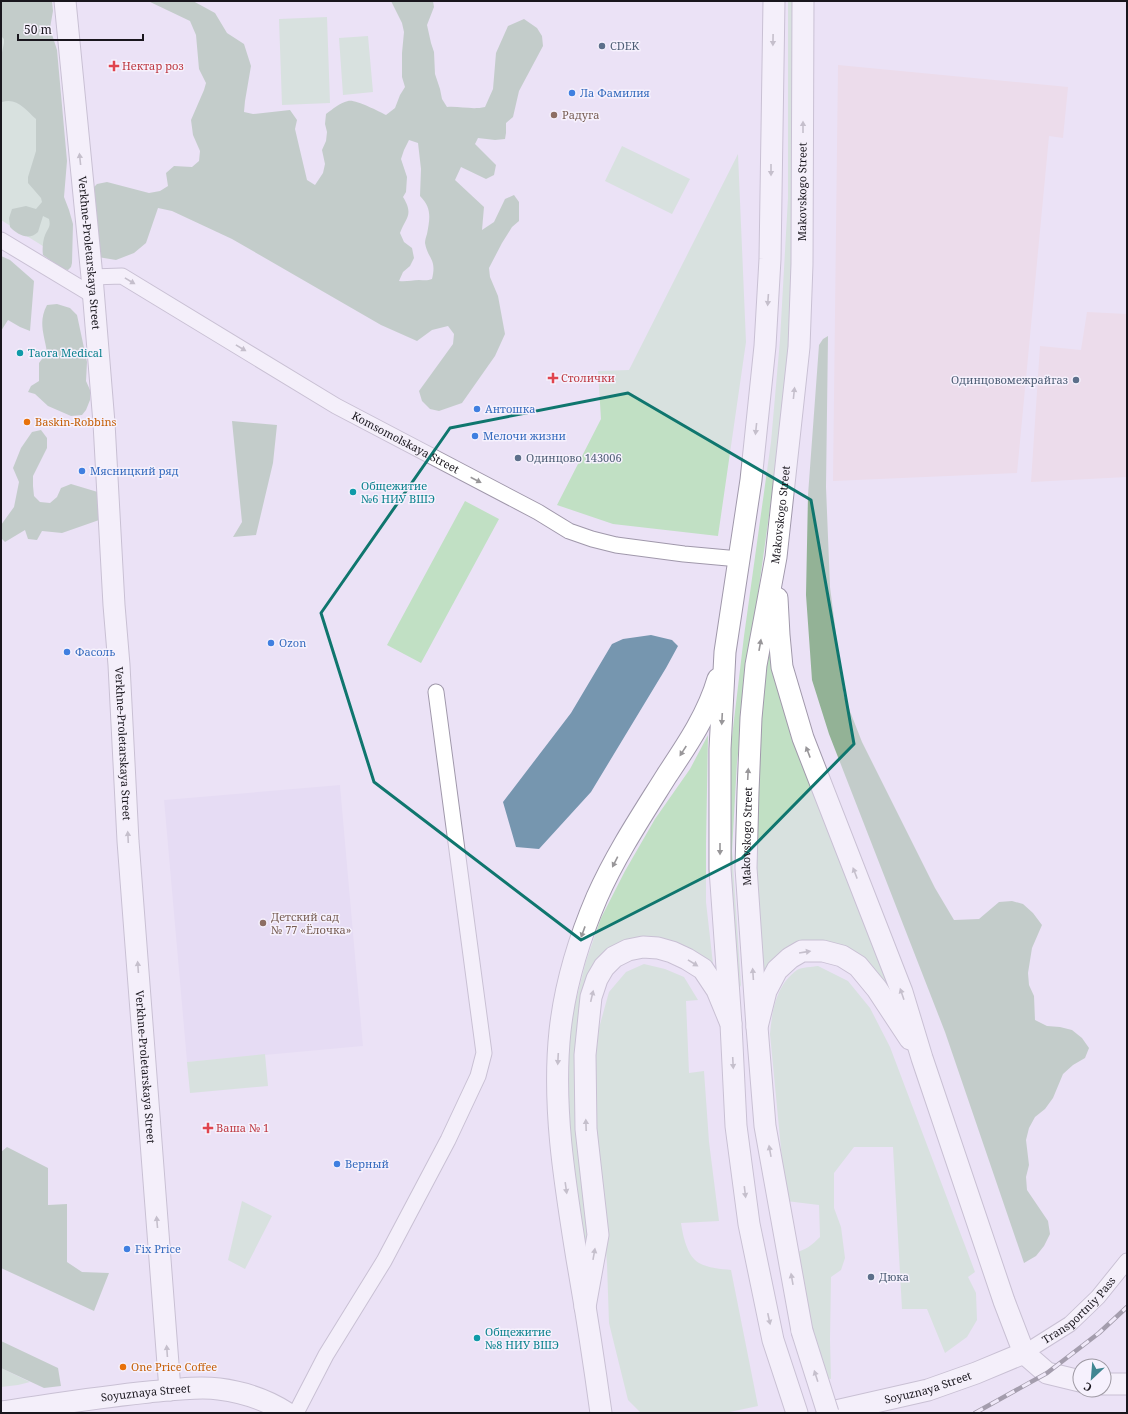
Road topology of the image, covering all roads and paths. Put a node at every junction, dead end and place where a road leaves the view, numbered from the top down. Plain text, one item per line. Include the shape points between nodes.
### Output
1 (65, 1) edge
2 (774, 1) edge
3 (803, 1) edge
4 (1, 240) edge
5 (93, 286) junction
6 (776, 557) junction
7 (739, 559) junction
8 (726, 652) junction
9 (436, 692) dead end
10 (731, 1024) junction
11 (757, 1027) junction
12 (922, 1058) junction
13 (1127, 1261) edge
14 (585, 1307) junction
15 (1024, 1353) junction
16 (1072, 1379) edge
17 (1112, 1384) edge
18 (1127, 1384) edge
19 (170, 1390) junction
20 (1, 1412) edge
21 (287, 1413) edge
22 (296, 1413) edge
23 (601, 1413) edge
24 (797, 1413) edge
25 (828, 1413) edge

5 -> 1 street, Verkhne-Proletarskaya Street
2 -> 7 street via 770,259 751,480
6 -> 3 street, Makovskogo Street via 799,348 802,264
4 - 5 street
5 -> 7 street, Komsomolskaya Street via 122,276 336,406 538,512 569,531 600,541 684,554
19 -> 5 street, Verkhne-Proletarskaya Street via 128,841 104,423
11 -> 6 street, Makovskogo Street via 746,868 748,792 756,665
12 -> 6 street via 902,992 792,704 782,667
7 - 8 street
8 -> 10 street via 720,749 720,869
8 -> 14 street via 705,713 642,815 598,896 584,930 565,998 558,1072 562,1154
9 - 22 street via 484,1053 478,1076 448,1140 384,1261 326,1355
14 -> 10 street via 598,1235 586,1128 585,1055 591,997 597,979 604,966 628,950 643,947 672,952 703,969 717,990
10 -> 24 street via 736,1126 749,1224 773,1340
11 -> 12 street via 766,991 777,970 802,951 823,951 842,956 858,966
25 -> 11 street, Makovskogo Street, bridge via 802,1332 765,1126
12 - 15 street
13 - 15 street, Transportniy Pass via 1098,1297 1070,1324
14 - 23 street
15 - 16 street via 1047,1373
15 - 25 street, Soyuznaya Street via 928,1390
17 - 18 street
19 - 20 street, Soyuznaya Street
19 - 21 street, Soyuznaya Street via 224,1390 254,1397

